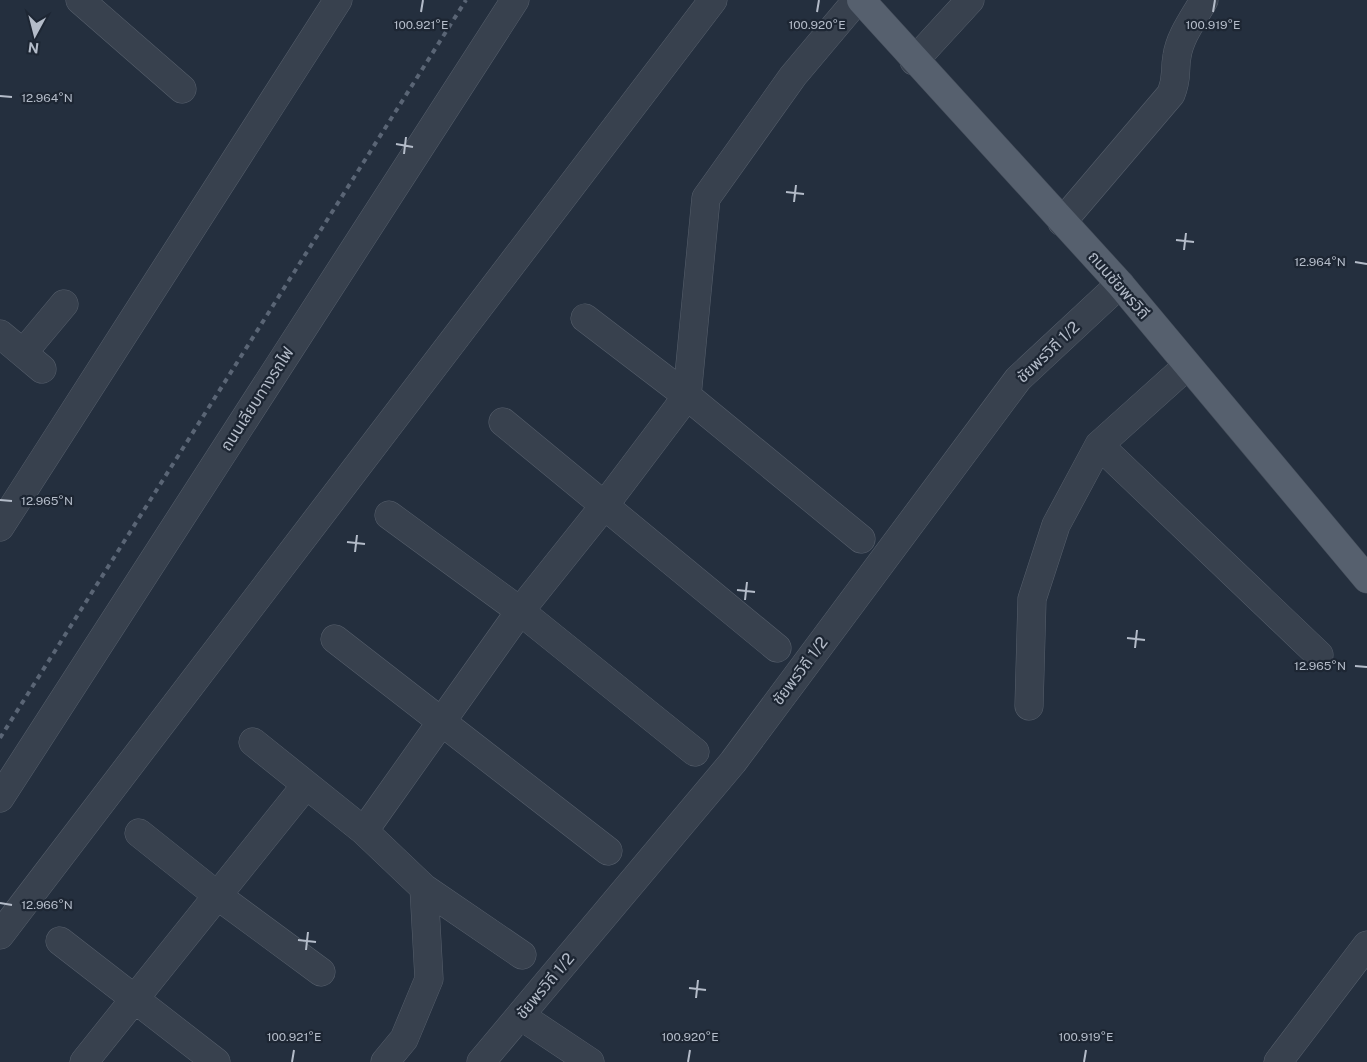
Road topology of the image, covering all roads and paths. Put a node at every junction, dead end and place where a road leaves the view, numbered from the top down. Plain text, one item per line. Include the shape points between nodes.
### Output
1 (80, 0) edge
2 (338, 0) edge
3 (515, 0) edge
4 (713, 0) edge
5 (856, 0) edge
6 (860, 0) edge
7 (970, 0) edge
8 (1204, 0) edge
9 (914, 61) junction
10 (182, 90) dead end
11 (1062, 222) junction
12 (1120, 284) junction
13 (64, 304) dead end
14 (585, 318) dead end
15 (0, 334) edge
16 (1188, 366) junction
17 (687, 396) junction
18 (503, 422) dead end
19 (1099, 445) junction
20 (604, 506) junction
21 (389, 515) dead end
22 (0, 527) edge
23 (861, 539) dead end
24 (1364, 574) edge
25 (520, 611) junction
26 (336, 639) dead end
27 (778, 648) dead end
28 (1319, 655) dead end
29 (1029, 706) dead end
30 (442, 721) junction
31 (253, 742) dead end
32 (694, 752) dead end
33 (306, 785) junction
34 (0, 798) edge
35 (364, 831) junction
36 (139, 833) dead end
37 (608, 851) dead end
38 (424, 888) junction
39 (218, 896) junction
40 (0, 935) edge
41 (60, 941) dead end
42 (1367, 945) edge
43 (522, 955) dead end
44 (321, 972) dead end
45 (134, 998) junction
46 (521, 1016) junction
47 (84, 1062) edge
48 (216, 1062) edge
49 (385, 1062) edge
50 (482, 1062) edge
51 (590, 1062) edge
52 (1278, 1062) edge

1 - 10 street
2 - 22 street
3 - 34 street, ถนนเลียบทางรถไฟ
4 - 40 street
5 - 17 street via 793,76 706,198
6 - 9 main road, ถนนชัยพรวิถี
7 - 9 street
8 - 11 street via 1182,38 1177,57 1177,79 1171,94
9 - 11 main road, ถนนชัยพรวิถี
11 - 12 main road, ถนนชัยพรวิถี
12 - 16 main road, ถนนชัยพรวิถี
12 - 46 street, ชัยพรวิถี 1/2 via 1018,379 733,762
13 - 15 street via 33,361
14 - 17 street
16 - 19 street
16 - 24 main road, ถนนชัยพรวิถี
17 - 20 street
17 - 23 street
18 - 20 street
19 - 28 street
19 - 29 street via 1056,525 1032,599
20 - 25 street
20 - 27 street
21 - 25 street
25 - 30 street
25 - 32 street
26 - 30 street
30 - 35 street
30 - 37 street
31 - 33 street
33 - 35 street
33 - 39 street
35 - 38 street
36 - 39 street
38 - 43 street
38 - 49 street via 429,978 404,1038
39 - 44 street
39 - 45 street
41 - 45 street
42 - 52 street
45 - 47 street
45 - 48 street
46 - 50 street, ชัยพรวิถี 1/2
46 - 51 street

